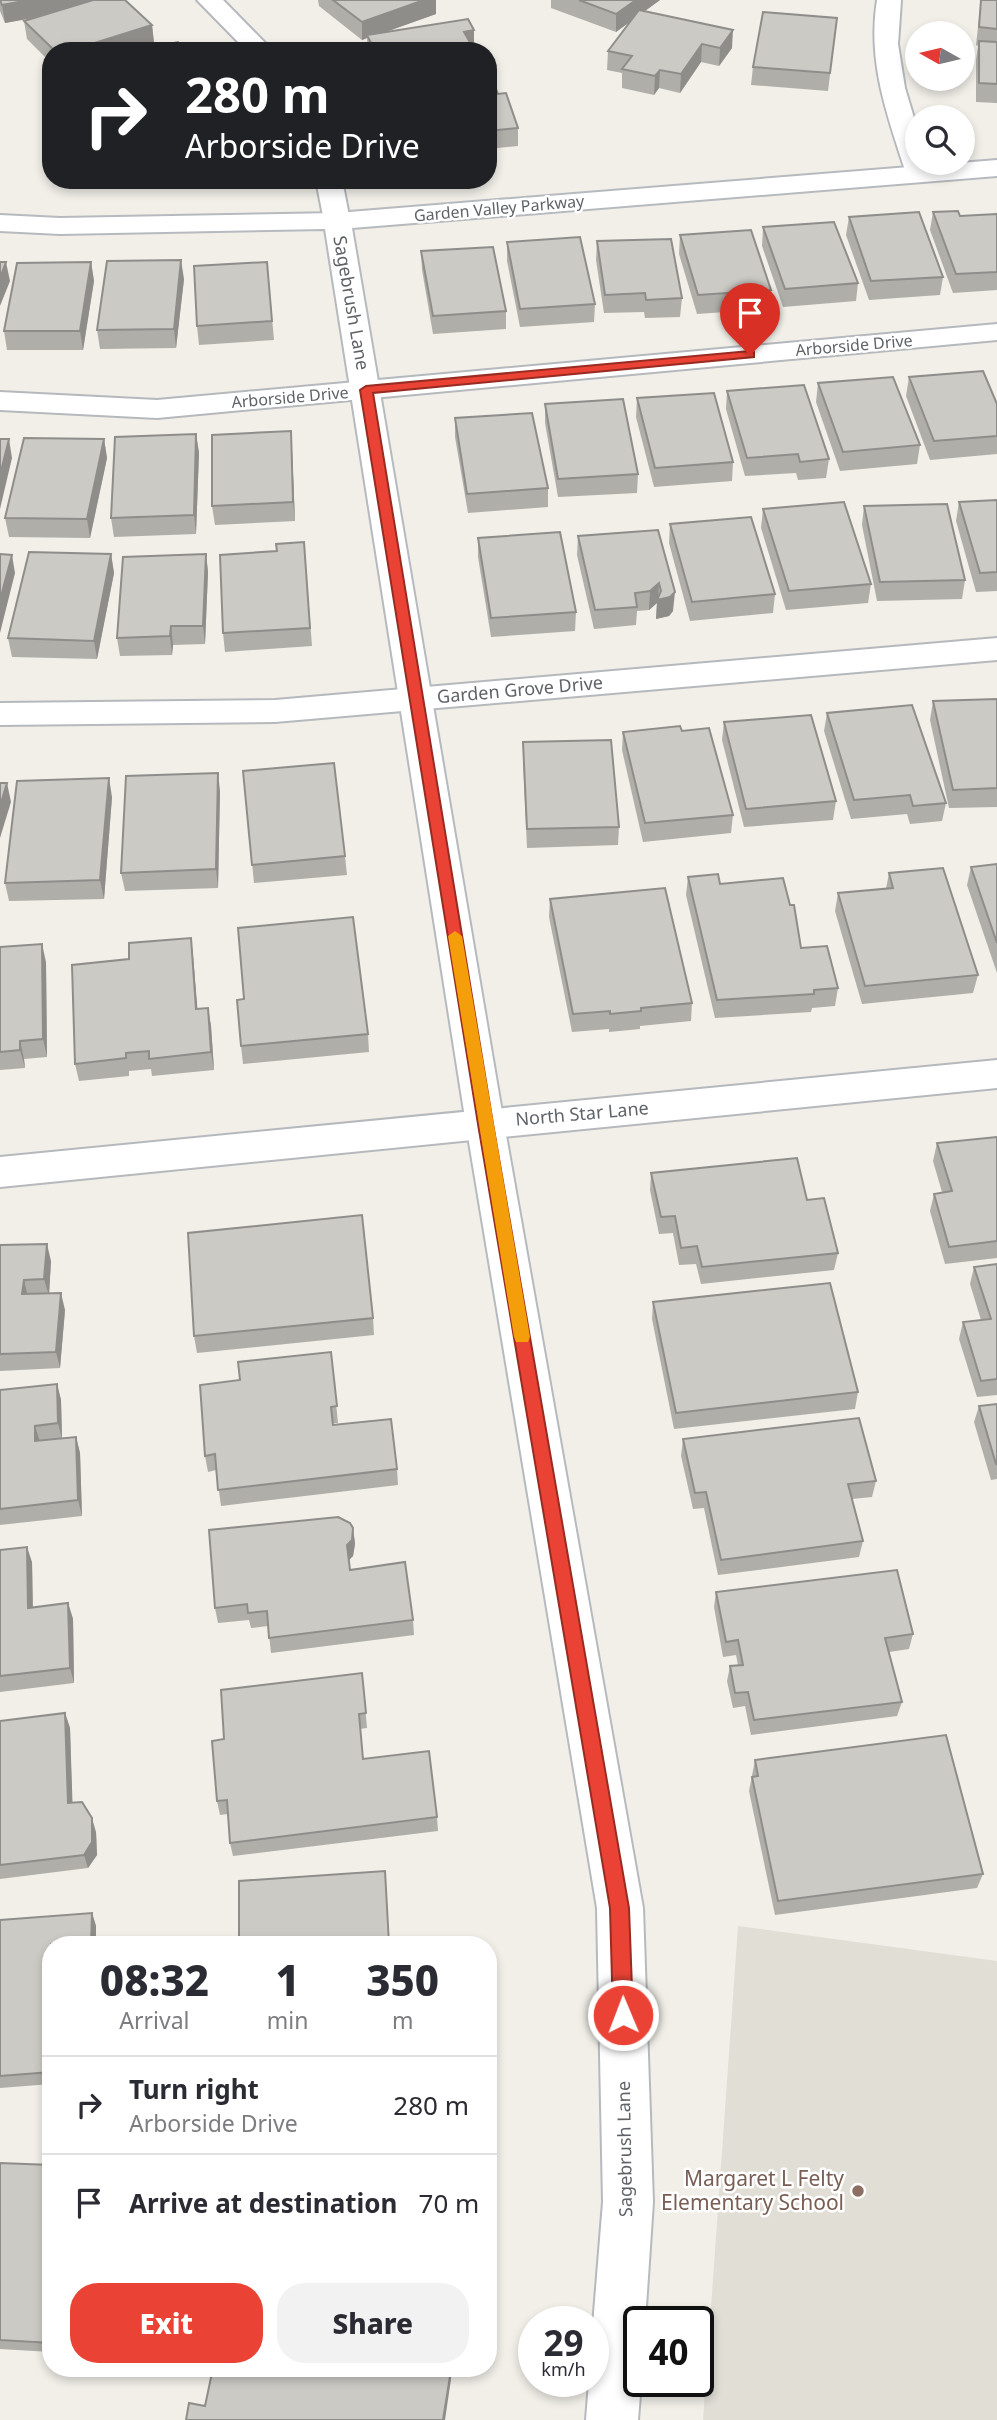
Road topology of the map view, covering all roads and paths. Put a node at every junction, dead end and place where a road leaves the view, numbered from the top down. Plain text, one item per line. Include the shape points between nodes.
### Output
1 (209, 0) edge
2 (889, 0) edge
3 (252, 42) edge
4 (905, 128) edge
5 (997, 168) edge
6 (975, 169) edge
7 (905, 174) edge
8 (331, 189) edge
9 (337, 221) junction
10 (0, 223) edge
11 (997, 332) edge
12 (366, 390) junction
13 (0, 401) edge
14 (997, 649) edge
15 (416, 699) junction
16 (0, 714) edge
17 (997, 1074) edge
18 (485, 1124) junction
19 (0, 1172) edge
20 (612, 2420) edge

1 - 3 street
2 - 4 street via 885,63
5 - 6 street, Garden Valley Parkway
7 - 9 street, Garden Valley Parkway
8 - 9 street, Sagebrush Lane
9 - 10 street, Garden Valley Parkway
9 - 12 street, Sagebrush Lane
11 - 12 street, Arborside Drive
12 - 13 street, Arborside Drive via 157,409
12 - 15 street, Sagebrush Lane
14 - 15 street, Garden Grove Drive
15 - 16 street, Garden Grove Drive via 275,711
15 - 18 street, Sagebrush Lane
17 - 18 street, North Star Lane
18 - 19 street, North Star Lane
18 - 20 street, Sagebrush Lane via 620,1908 628,2202

